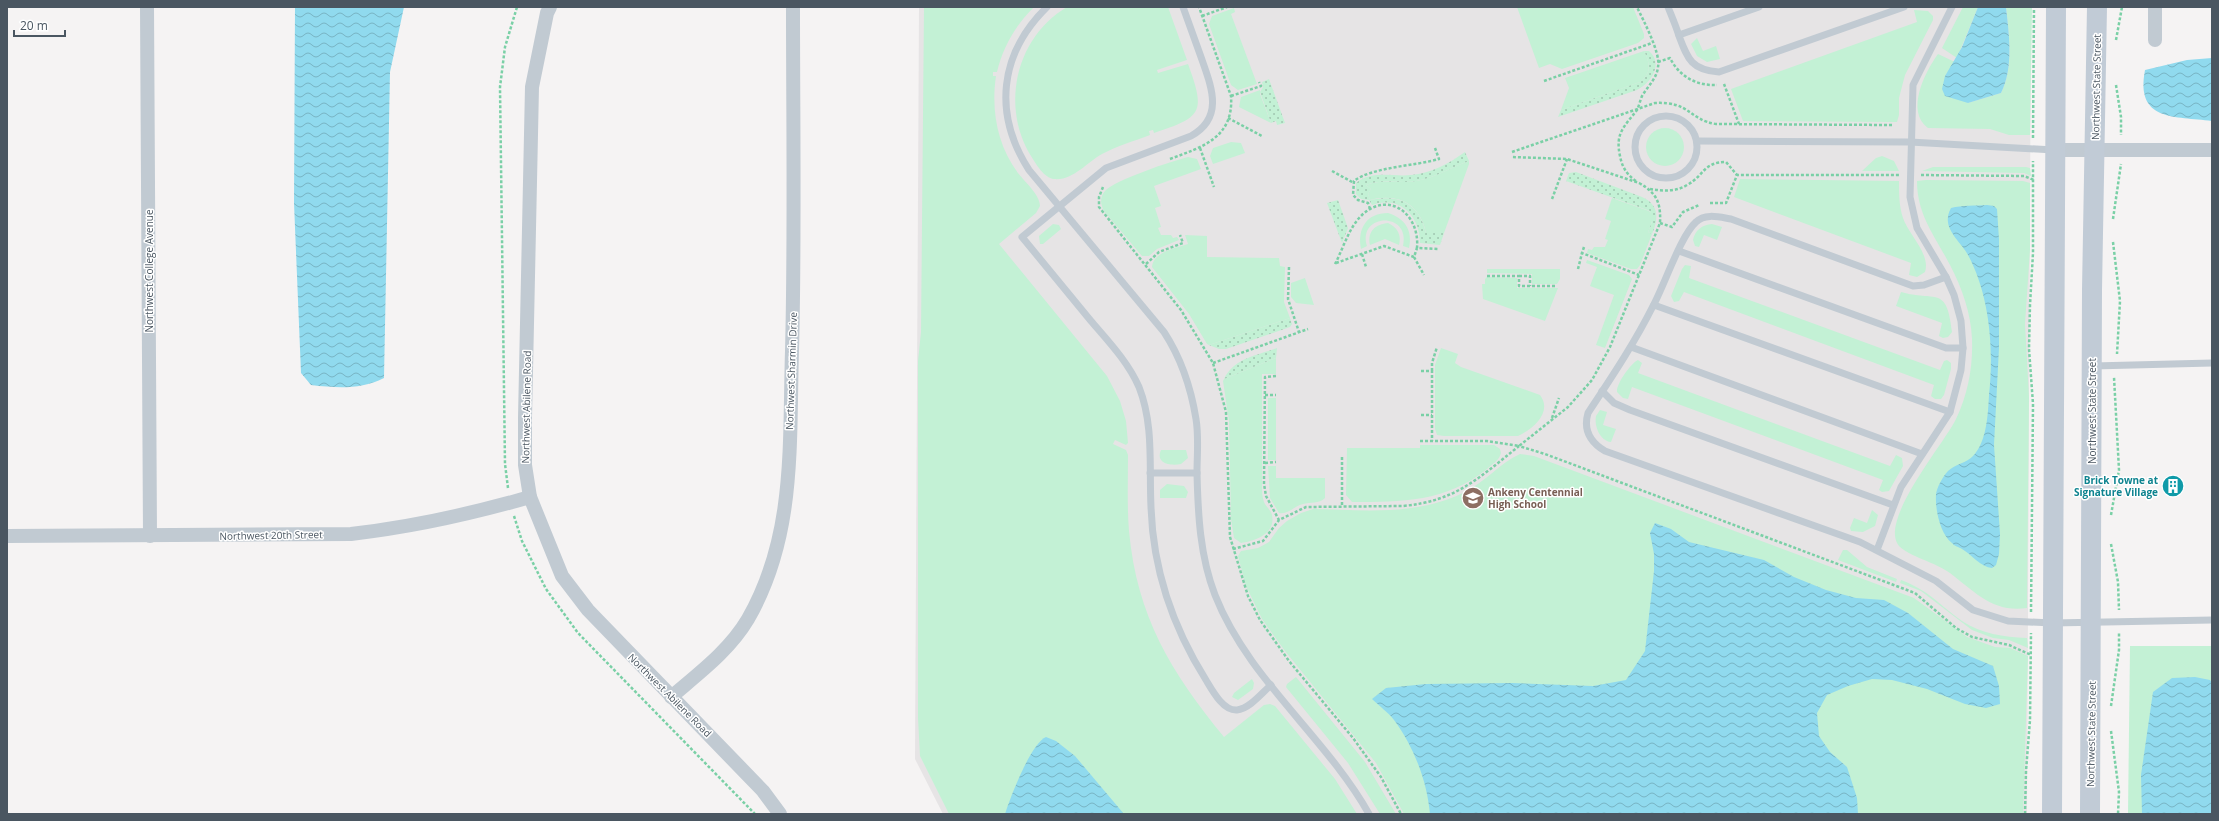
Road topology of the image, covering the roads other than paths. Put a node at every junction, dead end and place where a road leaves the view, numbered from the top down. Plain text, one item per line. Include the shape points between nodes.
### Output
1 (146, 7) edge
2 (550, 7) edge
3 (793, 7) edge
4 (1047, 7) edge
5 (1183, 7) edge
6 (1668, 7) edge
7 (1759, 7) edge
8 (1904, 7) edge
9 (1951, 7) edge
10 (2056, 7) edge
11 (2097, 7) edge
12 (2155, 7) edge
13 (1679, 35) junction
14 (2155, 40) dead end
15 (1696, 142) junction
16 (1910, 142) junction
17 (2095, 149) junction
18 (2054, 150) junction
19 (2212, 150) edge
20 (1059, 205) junction
21 (1679, 251) junction
22 (1946, 277) junction
23 (1654, 305) junction
24 (1631, 347) junction
25 (1963, 348) junction
26 (2212, 363) edge
27 (2093, 366) junction
28 (1602, 391) junction
29 (1950, 412) junction
30 (1922, 454) junction
31 (1150, 473) junction
32 (1197, 473) junction
33 (530, 497) junction
34 (1893, 505) junction
35 (7, 536) edge
36 (150, 536) junction
37 (1877, 550) junction
38 (2212, 620) edge
39 (2092, 622) junction
40 (2052, 623) junction
41 (1271, 685) junction
42 (672, 697) junction
43 (780, 814) edge
44 (1369, 814) edge
45 (2052, 814) edge
46 (2090, 814) edge

1 - 36 street, Northwest College Avenue
2 - 33 street, Northwest Abilene Road via 532,87 525,418 525,465
3 - 42 street, Northwest Sharmin Drive via 794,289 788,495 782,532 768,576 748,619 726,650
4 - 20 lane via 1025,32 1012,61 1007,78 1006,112 1021,158
5 - 20 lane via 1212,91 1212,108 1206,124 1191,136 1106,168
6 - 13 lane
7 - 13 lane
8 - 13 lane via 1719,72 1706,71 1694,65 1685,54
9 - 16 lane via 1913,85
10 - 18 main road
11 - 17 main road, Northwest State Street
12 - 14 street
15 - 15 lane via 1688,124 1669,115 1659,116 1641,127 1635,141 1635,156 1640,166 1648,173 1662,178 1677,176 1693,163
15 - 16 lane
16 - 18 lane
16 - 22 lane via 1910,197 1917,228
17 - 18 street
17 - 19 street
17 - 27 main road, Northwest State Street
18 - 40 main road
20 - 31 lane via 1022,237 1133,374 1143,399 1148,422
20 - 32 lane via 1172,345 1186,378 1196,420
21 - 22 lane via 1684,238 1696,221 1716,216 1757,227 1913,286
21 - 23 lane
21 - 25 lane via 1946,348
22 - 25 lane via 1961,321
23 - 24 lane
23 - 29 lane
24 - 28 lane
24 - 30 lane
25 - 29 lane via 1961,370
26 - 27 lane
27 - 39 main road, Northwest State Street
28 - 34 lane via 1614,402 1630,410
28 - 37 lane via 1585,422 1588,434 1595,445 1605,451
29 - 30 lane
30 - 34 lane
31 - 32 lane
31 - 41 lane via 1154,549 1168,606 1184,644 1208,684 1228,708 1244,708
32 - 41 lane via 1201,540 1209,578 1232,630
33 - 36 street, Northwest 20th Street via 468,514 400,528 351,534
33 - 42 street, Northwest Abilene Road via 562,576 588,610
34 - 37 lane
35 - 36 street, Northwest 20th Street
37 - 40 lane via 1936,581 1973,610 2008,621
38 - 39 lane
39 - 40 lane
39 - 46 main road, Northwest State Street
40 - 45 main road
41 - 44 lane via 1346,776
42 - 43 street, Northwest Abilene Road via 763,791

